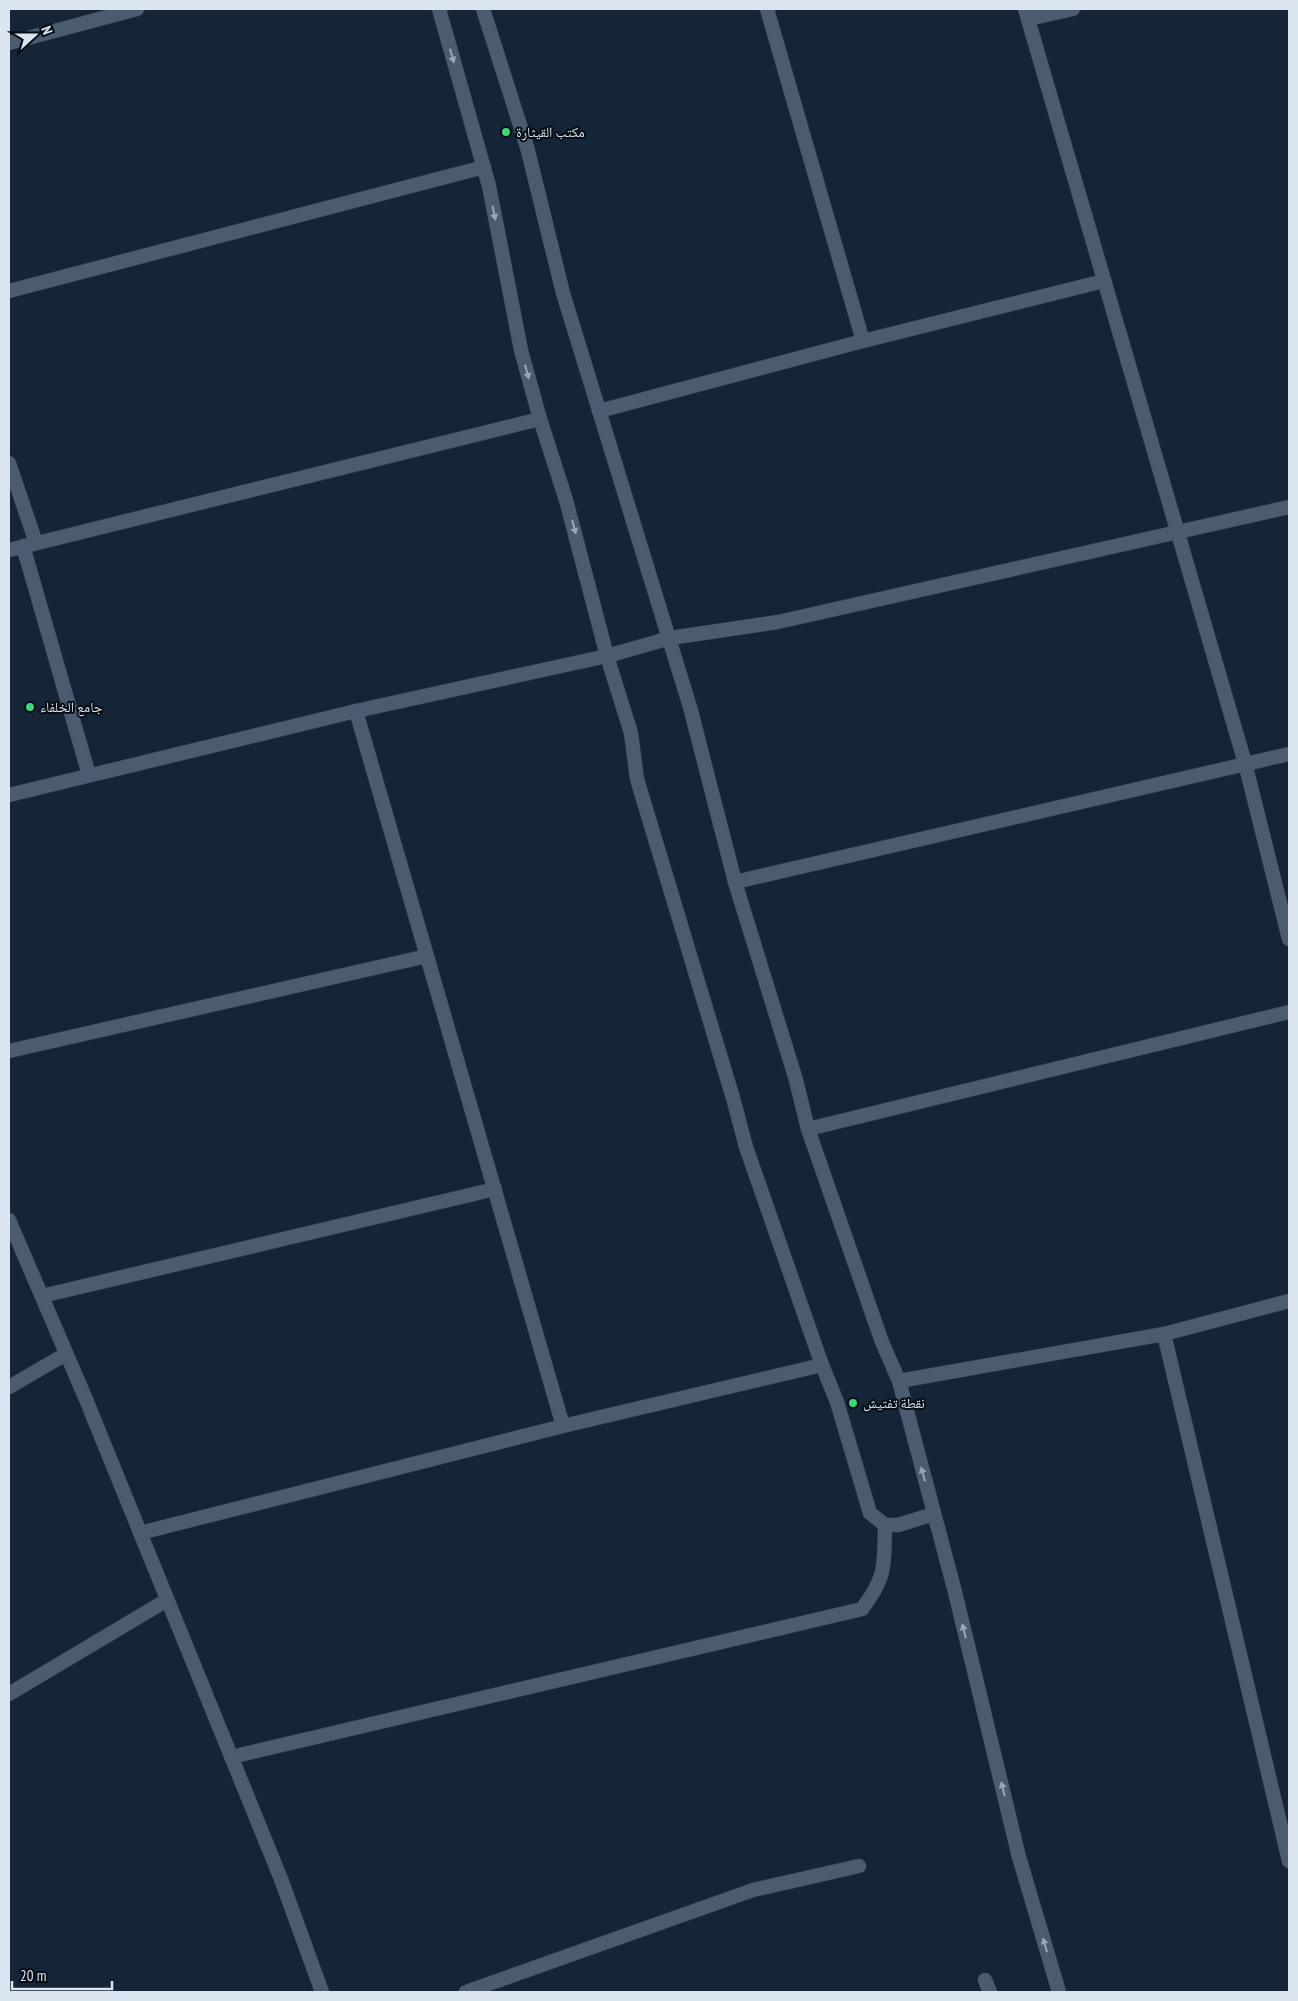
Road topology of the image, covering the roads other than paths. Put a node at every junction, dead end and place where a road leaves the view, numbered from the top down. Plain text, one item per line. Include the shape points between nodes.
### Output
1 (137, 9) edge
2 (439, 9) edge
3 (484, 9) edge
4 (767, 9) edge
5 (1074, 9) edge
6 (1026, 14) edge
7 (9, 43) edge
8 (484, 167) junction
9 (1104, 281) junction
10 (9, 291) edge
11 (863, 341) junction
12 (599, 411) junction
13 (540, 419) junction
14 (9, 463) edge
15 (1289, 507) edge
16 (1177, 532) junction
17 (30, 545) junction
18 (9, 550) edge
19 (670, 638) junction
20 (607, 656) junction
21 (356, 711) junction
22 (1289, 754) edge
23 (1245, 763) junction
24 (89, 775) junction
25 (9, 794) edge
26 (735, 882) junction
27 (1289, 939) edge
28 (427, 956) junction
29 (1289, 1012) edge
30 (9, 1051) edge
31 (808, 1129) junction
32 (495, 1189) junction
33 (9, 1220) edge
34 (42, 1296) junction
35 (1289, 1301) edge
36 (1164, 1334) junction
37 (66, 1354) junction
38 (822, 1365) junction
39 (899, 1381) junction
40 (9, 1387) edge
41 (563, 1426) junction
42 (934, 1514) junction
43 (884, 1525) junction
44 (140, 1533) junction
45 (167, 1600) junction
46 (9, 1694) edge
47 (231, 1757) junction
48 (1289, 1861) edge
49 (859, 1866) dead end
50 (322, 1992) edge
51 (466, 1992) edge
52 (1059, 1992) edge

1 - 7 street
2 -> 8 street
3 - 12 street via 527,147 563,293
4 - 11 street
5 - 6 street
6 - 9 street
8 - 10 street
8 -> 13 street via 521,350
9 - 11 street
9 - 16 street
11 - 12 street
12 - 19 street
13 - 17 street
13 -> 20 street via 566,500
14 - 17 street
15 - 16 street
16 - 19 street via 778,622
16 - 23 street
17 - 18 street
17 - 24 street
19 - 20 street
19 - 26 street
20 - 21 street
20 - 38 street via 631,733 637,779 746,1147
21 - 24 street
21 - 28 street
22 - 23 street
23 - 26 street
23 - 27 street
24 - 25 street
26 - 31 street
28 - 30 street
28 - 32 street
29 - 31 street
31 - 39 street via 882,1342
32 - 34 street
32 - 41 street
33 - 34 street
34 - 37 street
35 - 36 street
36 - 39 street
36 - 48 street
37 - 40 street
37 - 44 street
38 - 41 street
38 - 43 street via 837,1402 870,1513
42 -> 39 street
41 - 44 street
42 - 43 street via 898,1525
52 -> 42 street via 1019,1857
43 - 47 street via 884,1568 877,1589 862,1609
44 - 45 street
45 - 46 street
45 - 47 street
47 - 50 street via 281,1879
49 - 51 street via 753,1890

